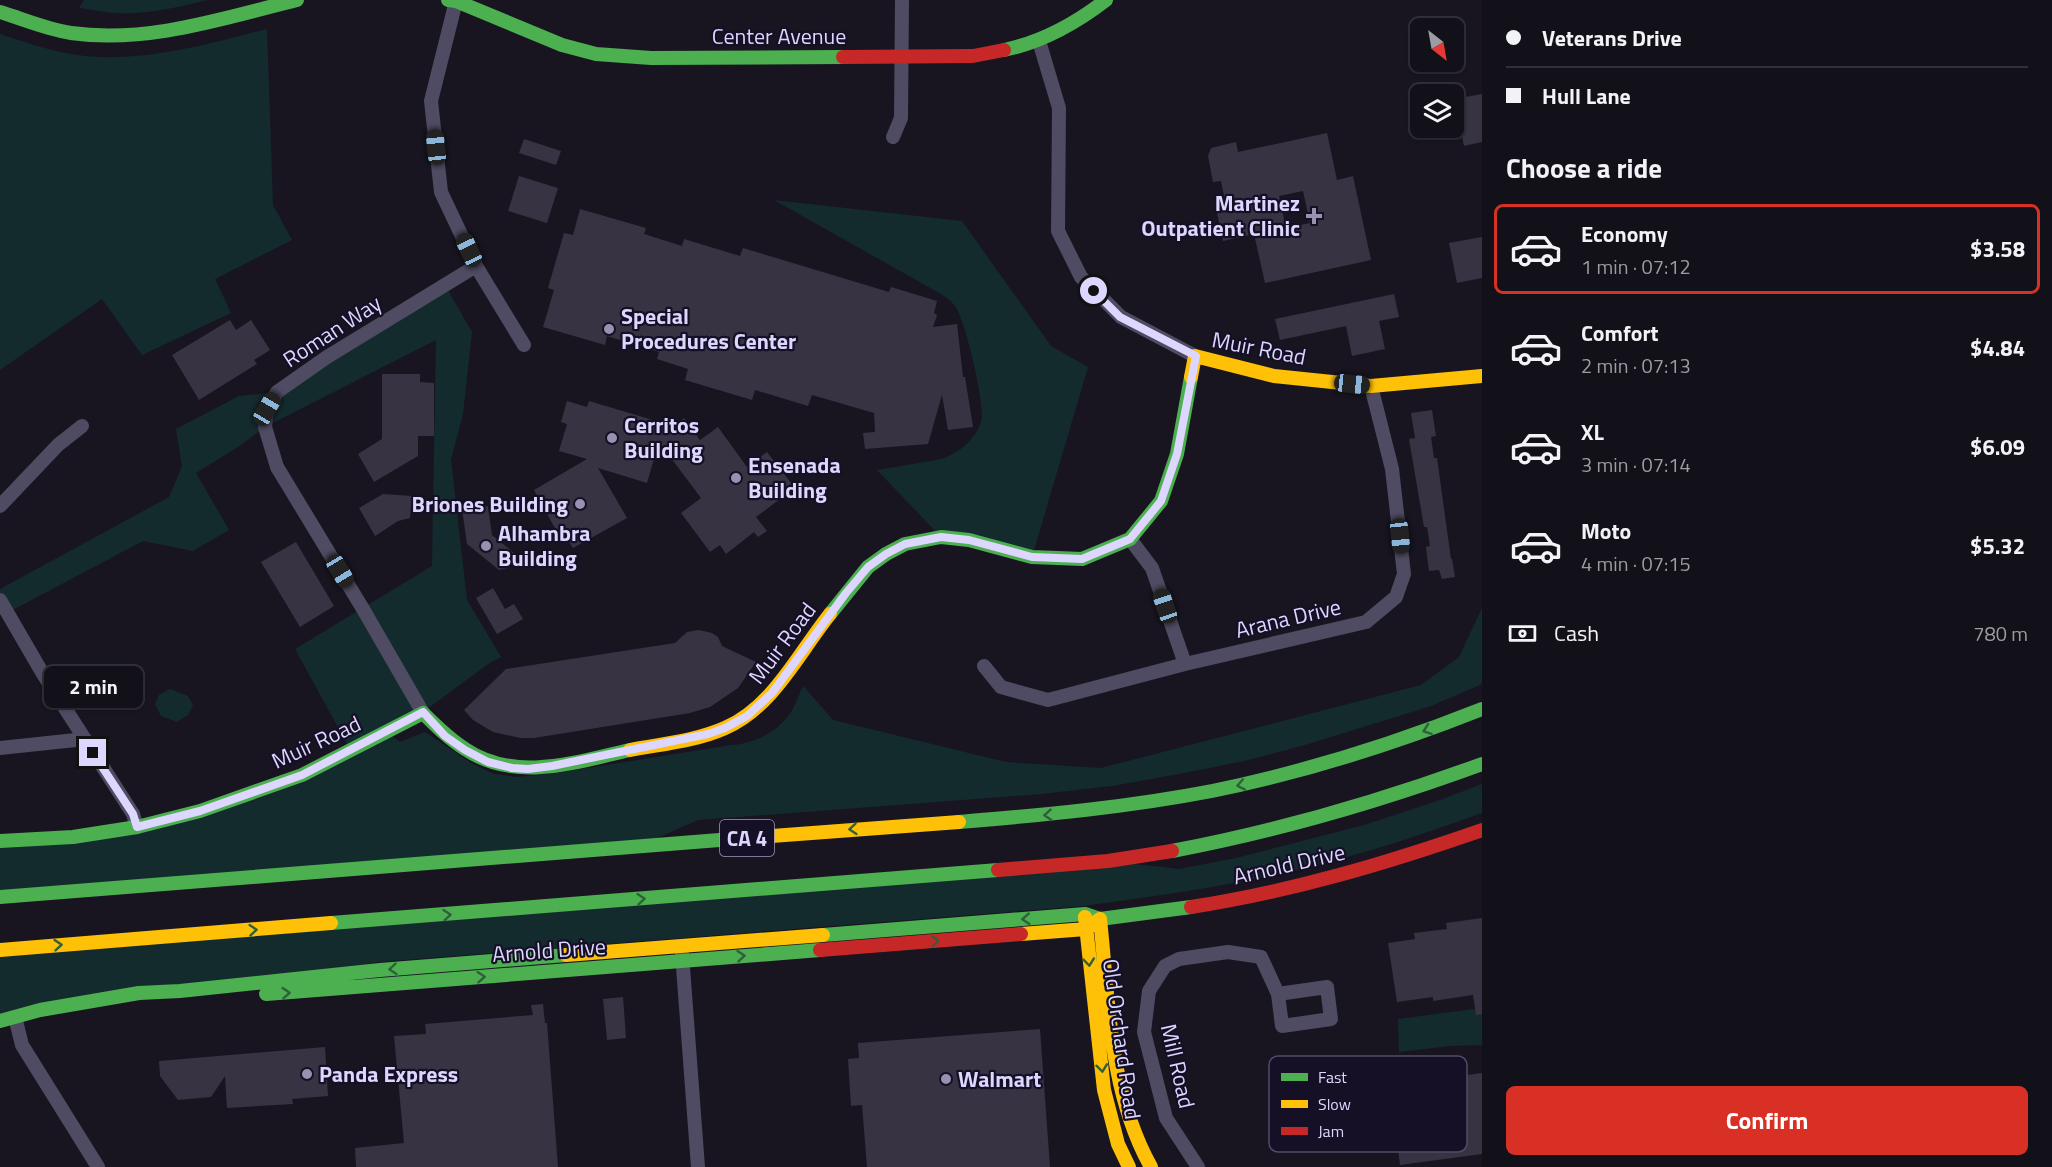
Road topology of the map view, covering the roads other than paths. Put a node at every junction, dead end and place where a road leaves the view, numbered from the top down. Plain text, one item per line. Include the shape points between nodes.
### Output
1 (297, 0) edge
2 (902, 0) edge
3 (1106, 0) edge
4 (452, 1) edge
5 (0, 12) edge
6 (1039, 41) junction
7 (902, 57) junction
8 (893, 136) dead end
9 (476, 266) junction
10 (524, 345) dead end
11 (1196, 356) junction
12 (1482, 376) edge
13 (1371, 386) junction
14 (82, 426) dead end
15 (0, 506) edge
16 (1130, 539) junction
17 (0, 600) edge
18 (1185, 664) junction
19 (984, 666) dead end
20 (1482, 709) edge
21 (423, 712) junction
22 (85, 739) junction
23 (0, 748) edge
24 (1482, 764) edge
25 (137, 827) junction
26 (1482, 830) edge
27 (0, 841) edge
28 (0, 897) edge
29 (1085, 914) junction
30 (1100, 919) junction
31 (1086, 929) junction
32 (682, 946) junction
33 (0, 950) edge
34 (683, 961) junction
35 (1278, 994) dead end
36 (0, 1021) edge
37 (16, 1021) junction
38 (0, 1030) edge
39 (98, 1167) edge
40 (698, 1167) edge
41 (1129, 1167) edge
42 (1151, 1167) edge
43 (1198, 1167) edge

1 - 5 main road via 201,24 115,35 69,33
2 - 7 street
3 - 6 main road, Center Avenue
4 - 7 main road, Center Avenue via 562,45 596,54 651,58
4 - 9 street via 431,101 441,192
6 - 7 main road, Center Avenue via 973,56
6 - 11 street via 1059,108 1058,231 1081,277 1120,317
7 - 8 street via 901,118
9 - 10 street
9 - 21 street, Roman Way via 327,357 277,392 267,409 265,427 277,467
11 - 13 main road, Muir Road via 1274,376
11 - 16 main road, Muir Road via 1177,454 1161,501
12 - 13 main road, Muir Road
13 - 18 street, Arana Drive via 1392,469 1404,574 1396,597 1366,622
14 - 15 street via 58,445
16 - 18 street via 1152,568
16 - 21 main road, Muir Road via 1082,559 1032,557 969,540 941,537 905,544 868,567 762,704 741,720 708,734 552,766 520,768 488,762 465,750 445,736
17 - 22 street
18 - 19 street, Arana Drive via 1048,700 1002,687
20 -> 28 main road, CA 4 via 1405,738 1300,770 1194,794 1096,809
21 - 25 main road, Muir Road via 302,775 200,811
22 - 23 street
22 - 25 street via 133,814
33 -> 24 main road, CA 4 via 1108,861 1228,841 1314,820 1400,795
25 - 27 main road, Muir Road via 73,837
26 - 30 main road, Arnold Drive via 1297,886 1215,903
29 - 30 main road, Arnold Drive
29 - 31 main road, Old Orchard Road
29 -> 32 main road, Arnold Drive
30 - 31 main road, Arnold Drive
30 - 42 main road, Old Orchard Road via 1122,1103
34 -> 31 main road, Arnold Drive
31 -> 41 main road, Old Orchard Road via 1104,1090 1118,1144
32 - 34 street
32 -> 37 main road, Arnold Drive via 139,993 40,1010
37 -> 34 main road, Arnold Drive via 182,998 332,990
34 - 40 street
35 - 43 street, Mill Road via 1260,957 1228,952 1179,959 1166,966 1149,991 1144,1032 1166,1118
36 - 37 main road, Arnold Drive
37 - 38 main road, Arnold Drive
37 - 39 street via 22,1045

